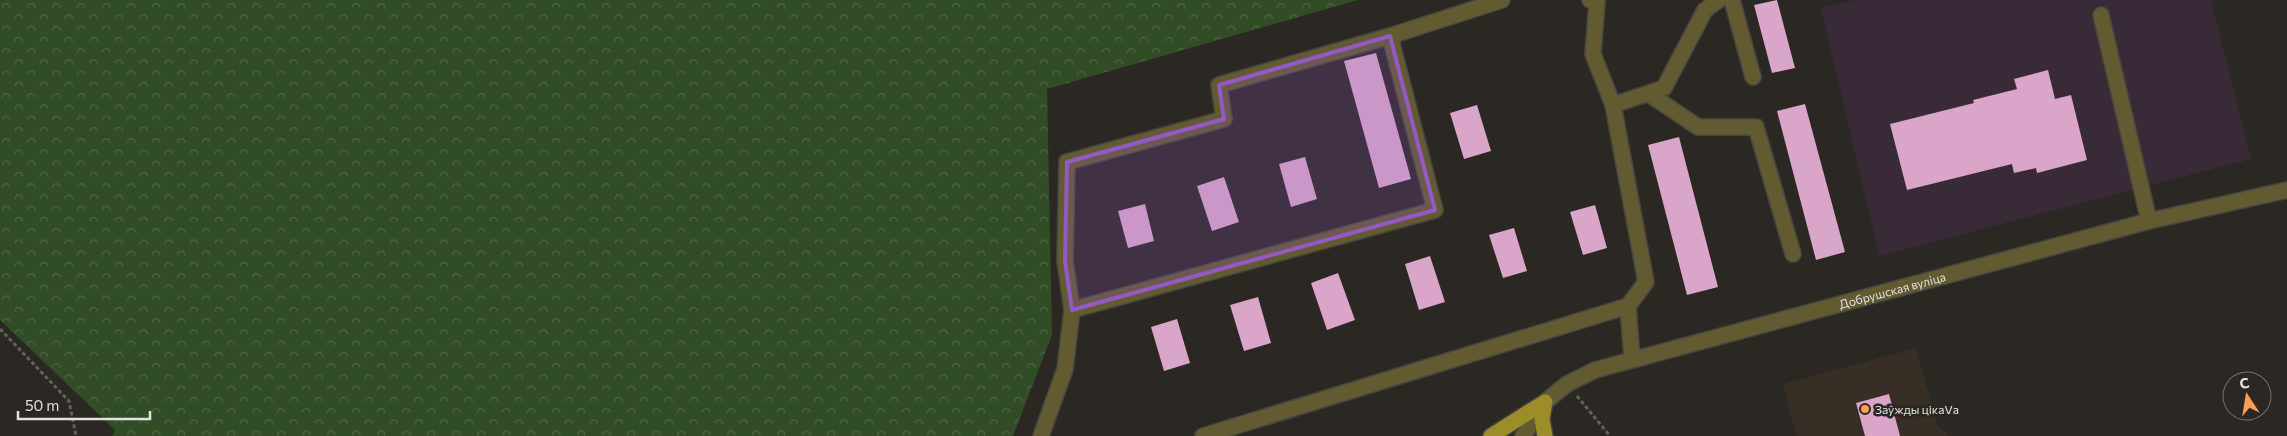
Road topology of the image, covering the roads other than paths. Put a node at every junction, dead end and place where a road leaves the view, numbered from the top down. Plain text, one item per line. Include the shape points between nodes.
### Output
1 (1502, 0) edge
2 (1590, 0) edge
3 (1719, 0) edge
4 (1732, 0) edge
5 (2101, 15) dead end
6 (1390, 36) junction
7 (1753, 77) dead end
8 (1649, 94) junction
9 (1613, 105) junction
10 (2287, 190) edge
11 (2149, 221) junction
12 (1792, 254) dead end
13 (1628, 306) junction
14 (1072, 310) junction
15 (1632, 359) junction
16 (1545, 402) junction
17 (1041, 436) edge
18 (1203, 436) edge
19 (1491, 436) edge
20 (1523, 436) edge
21 (1545, 436) edge

1 - 6 street
2 - 9 street via 1597,2 1593,54
3 - 8 street via 1705,10 1664,88
4 - 7 street
5 - 11 street
6 - 14 street via 1219,85 1224,118 1067,162 1065,261
6 - 14 street via 1435,210
8 - 9 street
8 - 12 street via 1698,127 1756,127
9 - 13 street via 1646,282
10 - 11 street, Добрушская вуліца
11 - 15 street, Добрушская вуліца
13 - 15 street
13 - 18 street
14 - 17 street via 1065,369
15 - 16 street, Добрушская вуліца via 1595,370 1567,384
16 - 19 main road
16 - 20 street, Добрушская вуліца
16 - 21 main road via 1542,419

